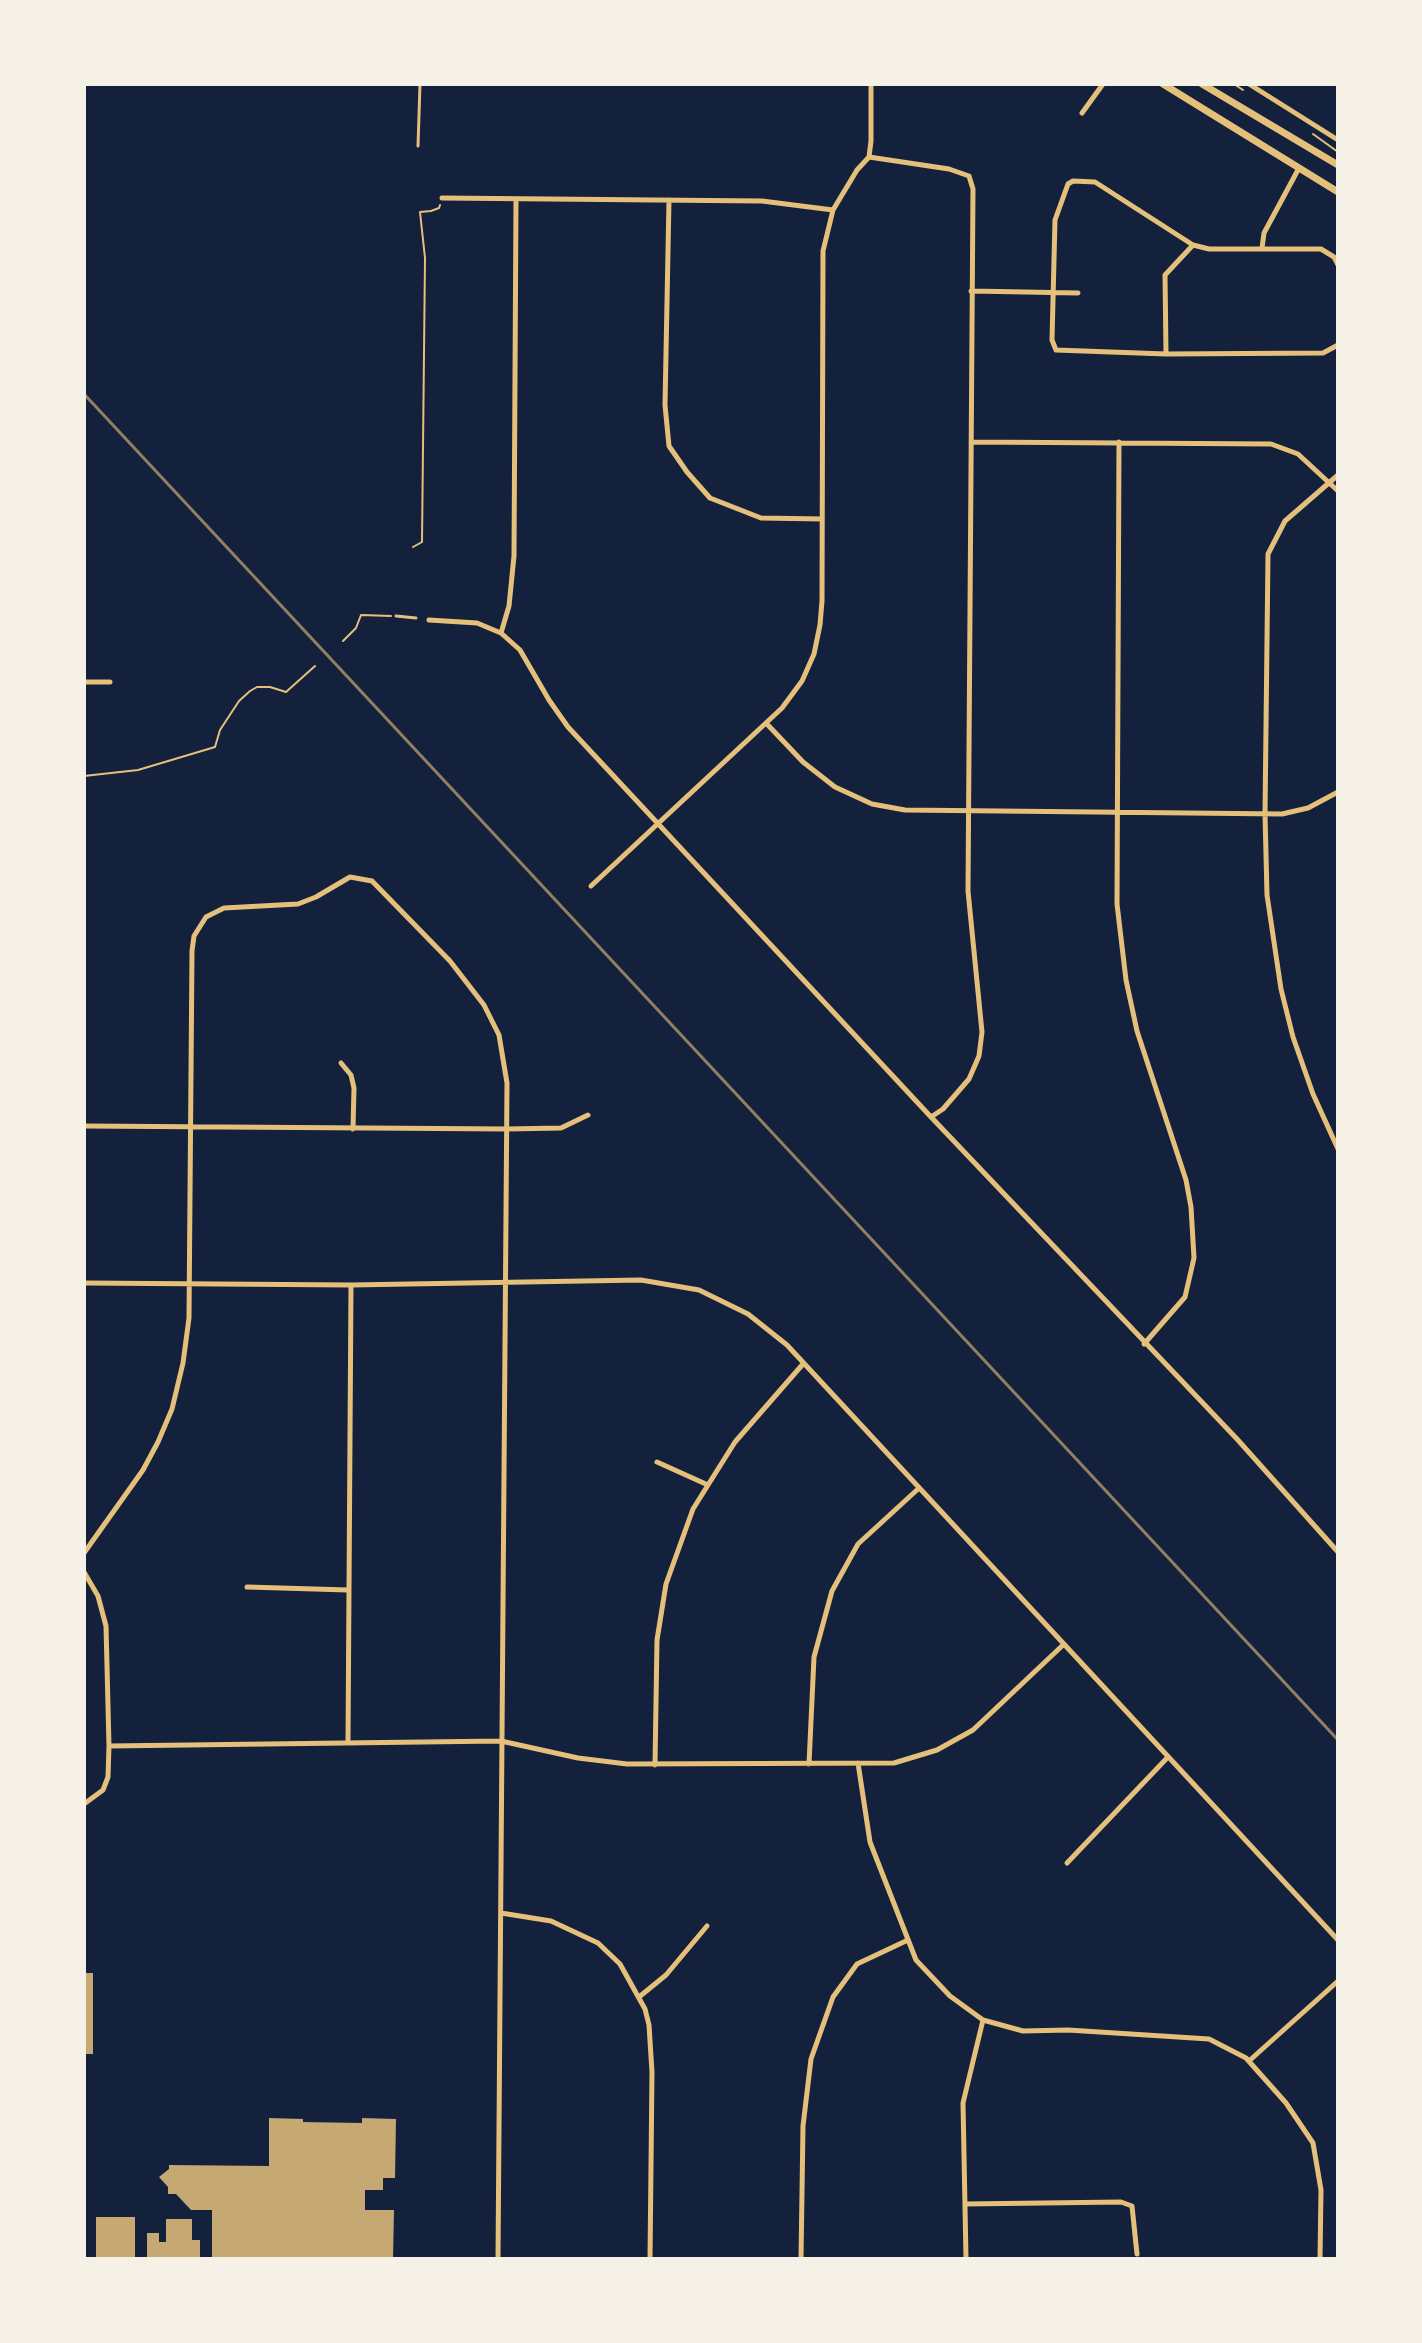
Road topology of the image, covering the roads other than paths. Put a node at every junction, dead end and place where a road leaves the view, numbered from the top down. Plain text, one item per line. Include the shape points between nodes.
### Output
1 (420, 84) edge
2 (871, 84) edge
3 (1103, 84) edge
4 (1163, 84) edge
5 (1202, 84) edge
6 (1249, 84) edge
7 (1082, 113) dead end
8 (1338, 140) edge
9 (418, 146) dead end
10 (869, 157) junction
11 (1338, 165) edge
12 (1299, 168) junction
13 (1338, 192) edge
14 (442, 198) road end
15 (516, 199) junction
16 (669, 200) junction
17 (833, 210) junction
18 (1193, 245) junction
19 (1262, 248) junction
20 (1338, 265) edge
21 (971, 291) junction
22 (1053, 292) junction
23 (1078, 293) dead end
24 (1338, 345) edge
25 (1166, 354) junction
26 (971, 442) junction
27 (1119, 442) junction
28 (1338, 475) edge
29 (1330, 482) junction
30 (1338, 491) edge
31 (822, 519) junction
32 (396, 616) road end
33 (416, 618) dead end
34 (429, 620) dead end
35 (501, 633) junction
36 (84, 682) edge
37 (110, 682) dead end
38 (766, 723) junction
39 (1338, 792) edge
40 (968, 812) junction
41 (1116, 813) junction
42 (1265, 814) junction
43 (658, 822) junction
44 (591, 886) dead end
45 (341, 1063) dead end
46 (588, 1115) dead end
47 (931, 1117) junction
48 (84, 1126) edge
49 (191, 1126) junction
50 (353, 1129) junction
51 (507, 1129) junction
52 (1338, 1149) edge
53 (505, 1280) junction
54 (189, 1282) junction
55 (84, 1283) edge
56 (351, 1285) junction
57 (1144, 1344) junction
58 (803, 1364) junction
59 (657, 1462) dead end
60 (708, 1485) junction
61 (918, 1489) junction
62 (1338, 1552) edge
63 (84, 1553) edge
64 (84, 1572) edge
65 (247, 1587) dead end
66 (348, 1590) junction
67 (1063, 1645) junction
68 (501, 1741) junction
69 (348, 1743) junction
70 (109, 1746) junction
71 (1168, 1757) junction
72 (858, 1763) junction
73 (809, 1764) junction
74 (655, 1765) junction
75 (84, 1804) edge
76 (1067, 1863) dead end
77 (501, 1913) junction
78 (707, 1926) dead end
79 (908, 1940) junction
80 (1338, 1940) edge
81 (1338, 1981) edge
82 (639, 1997) junction
83 (983, 2020) junction
84 (1249, 2061) junction
85 (965, 2204) junction
86 (1137, 2254) dead end
87 (498, 2259) edge
88 (650, 2259) edge
89 (801, 2259) edge
90 (966, 2259) edge
91 (1320, 2259) edge

1 - 9 lane
2 - 10 street
3 - 7 street
4 - 12 main road
5 - 11 main road
6 - 8 street
10 - 17 street
10 - 21 street via 969,176
12 - 13 main road
12 - 19 street via 1264,233
14 - 15 street
15 - 16 street
15 - 35 street via 513,580
16 - 17 street via 778,202
16 - 31 street via 669,446 710,498 761,518
17 - 31 street via 823,251
18 - 19 street
18 - 22 street via 1095,182 1073,181 1064,190 1055,220
18 - 25 street via 1165,275
19 - 20 street via 1321,249
21 - 22 street
21 - 26 street
22 - 23 street
22 - 25 street via 1056,350
24 - 25 street via 1323,353
26 - 27 street
26 - 40 street
27 - 29 street via 1271,444 1298,454
27 - 41 street
28 - 29 street
29 - 30 street
29 - 42 street via 1285,521 1268,554
31 - 38 street via 818,641 802,681
32 - 33 lane
34 - 35 street via 470,622
35 - 43 street via 520,650 568,727
36 - 37 street
38 - 40 street via 819,777 855,797 905,810
38 - 43 street
39 - 42 street via 1294,812
40 - 41 street
40 - 47 street via 968,891 981,1008 979,1056 959,1093
41 - 42 street
41 - 57 street via 1117,904 1126,980 1154,1091 1186,1180 1193,1235 1194,1269 1185,1297
42 - 52 street via 1268,909 1281,989 1308,1081
43 - 44 street
43 - 47 street
45 - 50 street via 354,1088
46 - 51 street via 561,1128
47 - 57 street
48 - 49 street
49 - 50 street
49 - 51 street via 192,951 199,926 224,908 298,904 350,877 379,886 484,1005 499,1035
49 - 54 street
50 - 51 street
51 - 53 street
53 - 56 street
53 - 58 street via 641,1280 699,1290 748,1314
53 - 68 street
54 - 55 street
54 - 56 street
54 - 63 street via 183,1363 172,1409 143,1470
56 - 66 street
57 - 62 street
58 - 60 street via 735,1442
58 - 61 street
59 - 60 street
60 - 74 street via 693,1509 666,1584 657,1640
61 - 67 street
61 - 73 street via 858,1544 832,1591 814,1657
64 - 70 street via 106,1626
65 - 66 street
66 - 69 street
67 - 71 street
67 - 72 street via 973,1730 937,1750 894,1763
68 - 69 street
68 - 74 street via 600,1762
68 - 77 street
69 - 70 street
70 - 75 street via 103,1790
71 - 76 street
71 - 80 street
72 - 73 street
72 - 79 street via 870,1842
73 - 74 street
77 - 82 street via 551,1921 598,1943 620,1964
77 - 87 street
78 - 82 street via 666,1975
79 - 83 street via 916,1960 950,1996
79 - 89 street via 857,1964 833,1997 811,2059 803,2126
81 - 84 street
82 - 88 street via 649,2025 652,2059
83 - 84 street via 1023,2031 1209,2039
83 - 85 street via 963,2103
84 - 91 street via 1313,2143 1321,2190
85 - 86 street via 1121,2202 1132,2206
85 - 90 street

